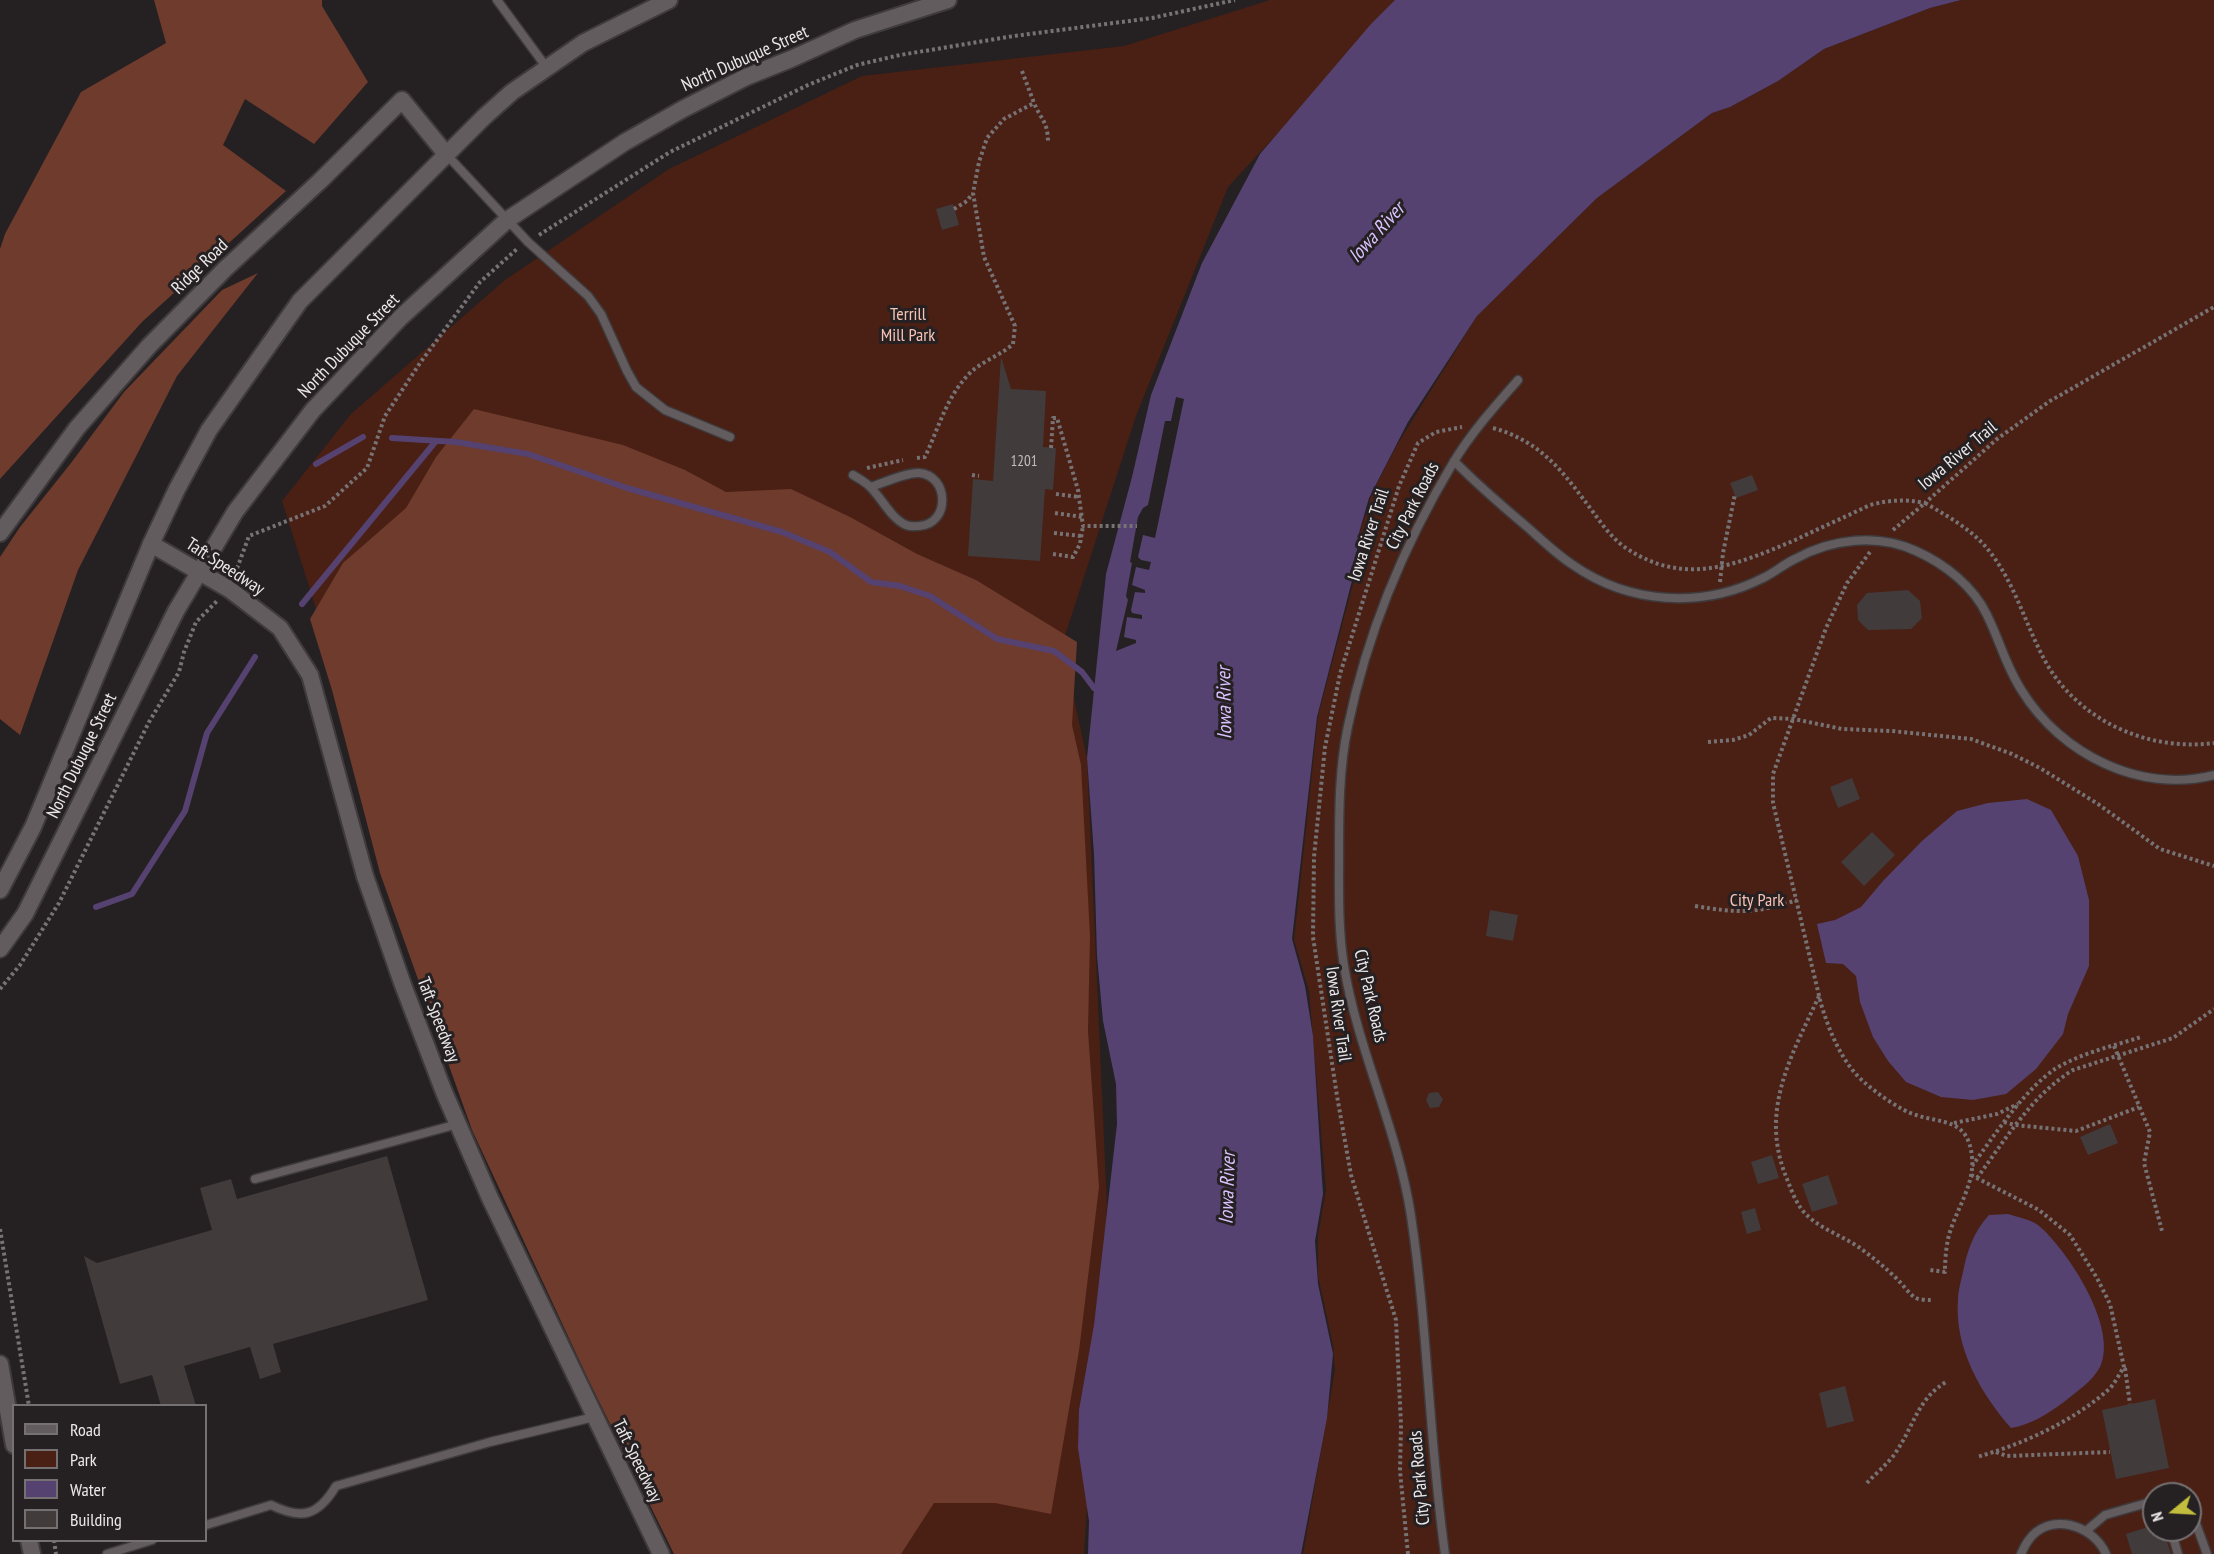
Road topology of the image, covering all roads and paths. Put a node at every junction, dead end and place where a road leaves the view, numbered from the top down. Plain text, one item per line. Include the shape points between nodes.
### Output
1 (497, 0) edge
2 (669, 0) edge
3 (948, 0) edge
4 (1235, 0) edge
5 (547, 68) junction
6 (1022, 71) dead end
7 (1034, 103) junction
8 (1047, 143) dead end
9 (446, 154) junction
10 (973, 193) junction
11 (954, 209) dead end
12 (507, 220) junction
13 (528, 242) junction
14 (2214, 307) edge
15 (1518, 380) dead end
16 (1482, 424) junction
17 (730, 436) dead end
18 (1051, 448) dead end
19 (1454, 460) junction
20 (853, 475) joint
21 (972, 475) dead end
22 (979, 476) dead end
23 (871, 487) junction
24 (1056, 494) dead end
25 (1735, 494) dead end
26 (1079, 497) junction
27 (1925, 503) junction
28 (1055, 513) dead end
29 (1082, 517) junction
30 (1083, 526) junction
31 (1137, 526) dead end
32 (0, 532) edge
33 (1054, 532) dead end
34 (1081, 536) junction
35 (1880, 542) junction
36 (151, 544) junction
37 (1053, 554) dead end
38 (1722, 567) junction
39 (199, 572) junction
40 (229, 589) junction
41 (1719, 594) junction
42 (1794, 719) junction
43 (1708, 742) dead end
44 (2214, 742) edge
45 (2214, 774) edge
46 (2214, 866) edge
47 (0, 890) edge
48 (1797, 900) junction
49 (1695, 906) dead end
50 (0, 949) edge
51 (0, 989) edge
52 (1820, 996) junction
53 (2214, 1009) edge
54 (2141, 1037) dead end
55 (2114, 1046) junction
56 (2118, 1056) junction
57 (2019, 1104) junction
58 (2139, 1107) junction
59 (2004, 1122) junction
60 (458, 1124) junction
61 (1954, 1124) junction
62 (2015, 1125) junction
63 (1972, 1166) junction
64 (1971, 1175) junction
65 (1977, 1178) junction
66 (255, 1179) dead end
67 (0, 1229) edge
68 (2162, 1231) dead end
69 (1930, 1270) dead end
70 (1931, 1300) dead end
71 (0, 1364) edge
72 (2124, 1367) junction
73 (1948, 1381) dead end
74 (29, 1404) edge
75 (2130, 1404) dead end
76 (594, 1417) junction
77 (12, 1433) edge
78 (1996, 1451) junction
79 (2110, 1452) dead end
80 (1977, 1456) dead end
81 (1867, 1483) dead end
82 (2142, 1504) edge
83 (207, 1525) edge
84 (2086, 1531) junction
85 (146, 1542) edge
86 (107, 1554) edge
87 (661, 1554) edge
88 (1408, 1554) edge
89 (1444, 1554) edge
90 (2021, 1554) edge
91 (2106, 1554) edge

1 - 5 lane
2 - 5 main road, North Dubuque Street via 583,44
3 - 12 main road, North Dubuque Street via 855,30 746,77 625,142
4 - 13 path via 1152,18 1014,36 857,65 670,152
5 - 9 main road, North Dubuque Street via 512,92
6 - 7 path
7 - 8 path via 1045,119
7 - 10 path via 1004,118 987,138
9 - 12 lane
9 - 32 main road, Ridge Road via 402,100 149,346 77,428
9 - 36 main road, North Dubuque Street via 300,301 209,430
10 - 11 path
10 - 20 path via 984,257 1015,326 1013,344 973,370 955,390 925,457 862,469
12 - 13 lane
12 - 39 main road, North Dubuque Street via 401,318 314,410 235,512
13 - 17 lane via 588,296 601,314 636,387 665,410
13 - 40 path via 480,282 420,363 385,416 367,468 326,506 249,536
14 - 27 path, Iowa River Trail via 2050,401 1997,440
15 - 16 lane, City Park Roads
16 - 19 lane, City Park Roads
16 - 38 path, Iowa River Trail via 1507,431 1535,446 1560,467 1624,547 1651,563 1695,570
16 - 88 path, Iowa River Trail via 1436,432 1418,443 1408,463 1340,674 1325,747 1314,857 1313,937 1351,1175 1396,1320 1400,1471
18 - 26 path via 1053,418 1057,418
19 - 41 lane, City Park Roads via 1553,549 1594,578 1644,596 1674,599
19 - 89 lane, City Park Roads via 1395,579 1348,727 1340,786 1338,918 1359,1034 1388,1118 1411,1213
20 - 23 lane
21 - 22 path
23 - 23 lane via 894,515 909,526 932,521 943,505 937,483 928,475 917,473
24 - 26 path
25 - 38 path
26 - 29 path
27 - 35 path
27 - 38 path, Iowa River Trail via 1890,500 1870,505 1755,557
27 - 44 path via 1962,524 1989,551 2008,578 2043,658 2058,682 2094,715 2150,740 2171,744
28 - 29 path
29 - 30 path
30 - 31 path
30 - 34 path
33 - 34 path
34 - 37 path via 1073,557
35 - 41 lane, City Park Roads via 1820,547 1764,578
35 - 42 path via 1846,582
35 - 45 lane, City Park Roads via 1935,560 1968,588 1987,615 2008,668 2023,693 2061,737 2090,757 2119,770 2175,779
36 - 39 main road, Taft Speedway
36 - 47 main road, North Dubuque Street via 33,827
38 - 41 path
39 - 40 main road, Taft Speedway
39 - 50 main road, North Dubuque Street via 25,914
40 - 51 path via 196,622 179,672 148,722 60,903
40 - 60 main road, Taft Speedway via 280,628 310,675 365,876
42 - 43 path via 1771,718 1749,735
42 - 46 path via 1842,729 1971,739 2040,768 2160,849
42 - 48 path via 1773,774 1773,803
48 - 49 path via 1770,909 1734,913
48 - 52 path
52 - 61 path via 1831,1035 1865,1083 1914,1115
52 - 70 path via 1780,1089 1775,1115 1781,1164 1803,1212 1855,1244 1915,1298
53 - 56 path via 2173,1038
54 - 55 path
55 - 56 path
55 - 57 path via 2054,1070
56 - 58 path
56 - 62 path via 2062,1077
57 - 59 path
57 - 61 path
58 - 62 path via 2076,1131
58 - 68 path via 2150,1132 2144,1163
59 - 62 path
59 - 63 path
60 - 66 lane
60 - 76 main road, Taft Speedway
61 - 63 path via 1965,1137
62 - 65 path
63 - 64 path
64 - 65 path
64 - 69 path via 1948,1237 1945,1272
65 - 72 path via 2039,1210 2070,1235 2110,1304
67 - 74 path
71 - 77 main road
72 - 75 path
72 - 78 path via 2109,1389 2070,1416 2034,1437
73 - 81 path via 1934,1389 1896,1453
76 - 83 lane via 336,1486 315,1511 302,1515 286,1513 271,1505
76 - 87 main road, Taft Speedway
78 - 79 path via 2007,1456
78 - 80 path
82 - 84 lane via 2105,1515
84 - 90 lane via 2067,1524 2052,1525 2028,1540
84 - 91 lane
85 - 86 lane

